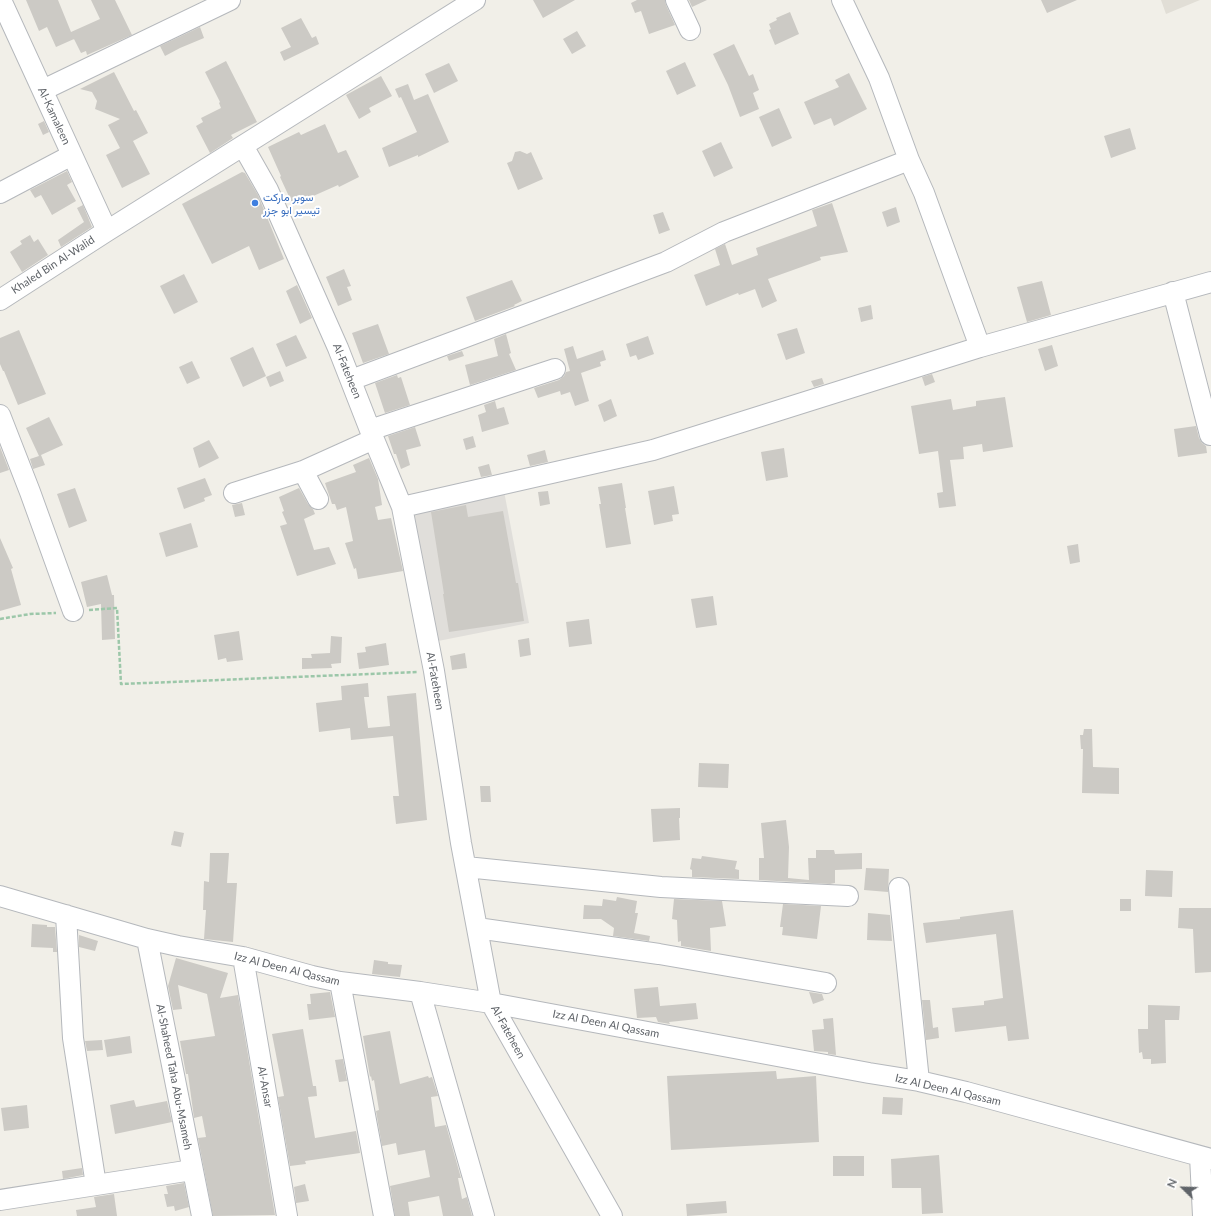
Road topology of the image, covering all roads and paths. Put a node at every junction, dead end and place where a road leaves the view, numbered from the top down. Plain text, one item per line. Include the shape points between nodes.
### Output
1 (2, 0) edge
2 (230, 0) edge
3 (475, 0) edge
4 (676, 0) edge
5 (842, 0) edge
6 (690, 30) dead end
7 (43, 90) junction
8 (243, 146) junction
9 (72, 155) junction
10 (908, 160) junction
11 (0, 193) edge
12 (107, 231) junction
13 (1211, 282) edge
14 (1173, 292) junction
15 (0, 300) edge
16 (980, 347) junction
17 (555, 369) dead end
18 (352, 380) junction
19 (0, 415) edge
20 (372, 434) junction
21 (1210, 435) dead end
22 (303, 471) junction
23 (234, 493) dead end
24 (318, 499) dead end
25 (402, 507) junction
26 (73, 611) junction
27 (0, 619) edge
28 (434, 671) junction
29 (466, 867) junction
30 (899, 888) dead end
31 (0, 896) edge
32 (848, 896) dead end
33 (66, 915) junction
34 (477, 928) junction
35 (147, 939) junction
36 (243, 957) junction
37 (340, 982) junction
38 (826, 983) dead end
39 (420, 992) junction
40 (491, 1003) junction
41 (919, 1081) junction
42 (1206, 1158) edge
43 (192, 1170) junction
44 (96, 1185) junction
45 (0, 1200) edge
46 (0, 1210) edge
47 (1, 1216) edge
48 (202, 1216) edge
49 (287, 1216) edge
50 (384, 1216) edge
51 (484, 1216) edge
52 (612, 1216) edge
53 (1203, 1216) edge

1 - 7 street, Al-Kamaleen
2 - 7 street
3 - 8 street, Khaled Bin Al-Walid
4 - 6 street
5 - 10 street via 879,78
7 - 9 street, Al-Kamaleen
8 - 12 street, Khaled Bin Al-Walid
8 - 18 street, Al-Fateheen via 268,190
9 - 11 street
9 - 12 street, Al-Kamaleen
10 - 16 street via 924,193
10 - 18 street via 724,232 666,262
12 - 15 street, Khaled Bin Al-Walid
13 - 14 street
14 - 16 street
14 - 21 street
16 - 25 street via 653,450
17 - 20 street
18 - 20 street, Al-Fateheen
19 - 26 street
20 - 22 street
20 - 25 street, Al-Fateheen
22 - 23 street
22 - 24 street
25 - 28 street, Al-Fateheen
26 - 27 path
26 - 28 path via 117,608 121,684
28 - 29 street, Al-Fateheen
29 - 32 street via 661,886
29 - 34 street, Al-Fateheen
30 - 41 street
31 - 33 street, Izz Al Deen Al Qassam
33 - 35 street, Izz Al Deen Al Qassam
33 - 44 street via 73,1038
34 - 38 street via 658,954
34 - 40 street, Al-Fateheen
35 - 36 street, Izz Al Deen Al Qassam
35 - 43 street, Al-Shaheed Taha Abu-Msameh
36 - 37 street, Izz Al Deen Al Qassam
36 - 49 street, Al-Ansar
37 - 39 street, Izz Al Deen Al Qassam
37 - 50 street
39 - 40 street, Izz Al Deen Al Qassam
39 - 51 street
40 - 41 street, Izz Al Deen Al Qassam via 869,1074
40 - 52 street, Al-Fateheen
41 - 42 street, Izz Al Deen Al Qassam
42 - 53 street
43 - 44 street
43 - 48 street, Al-Shaheed Taha Abu-Msameh
44 - 45 street
46 - 47 street

